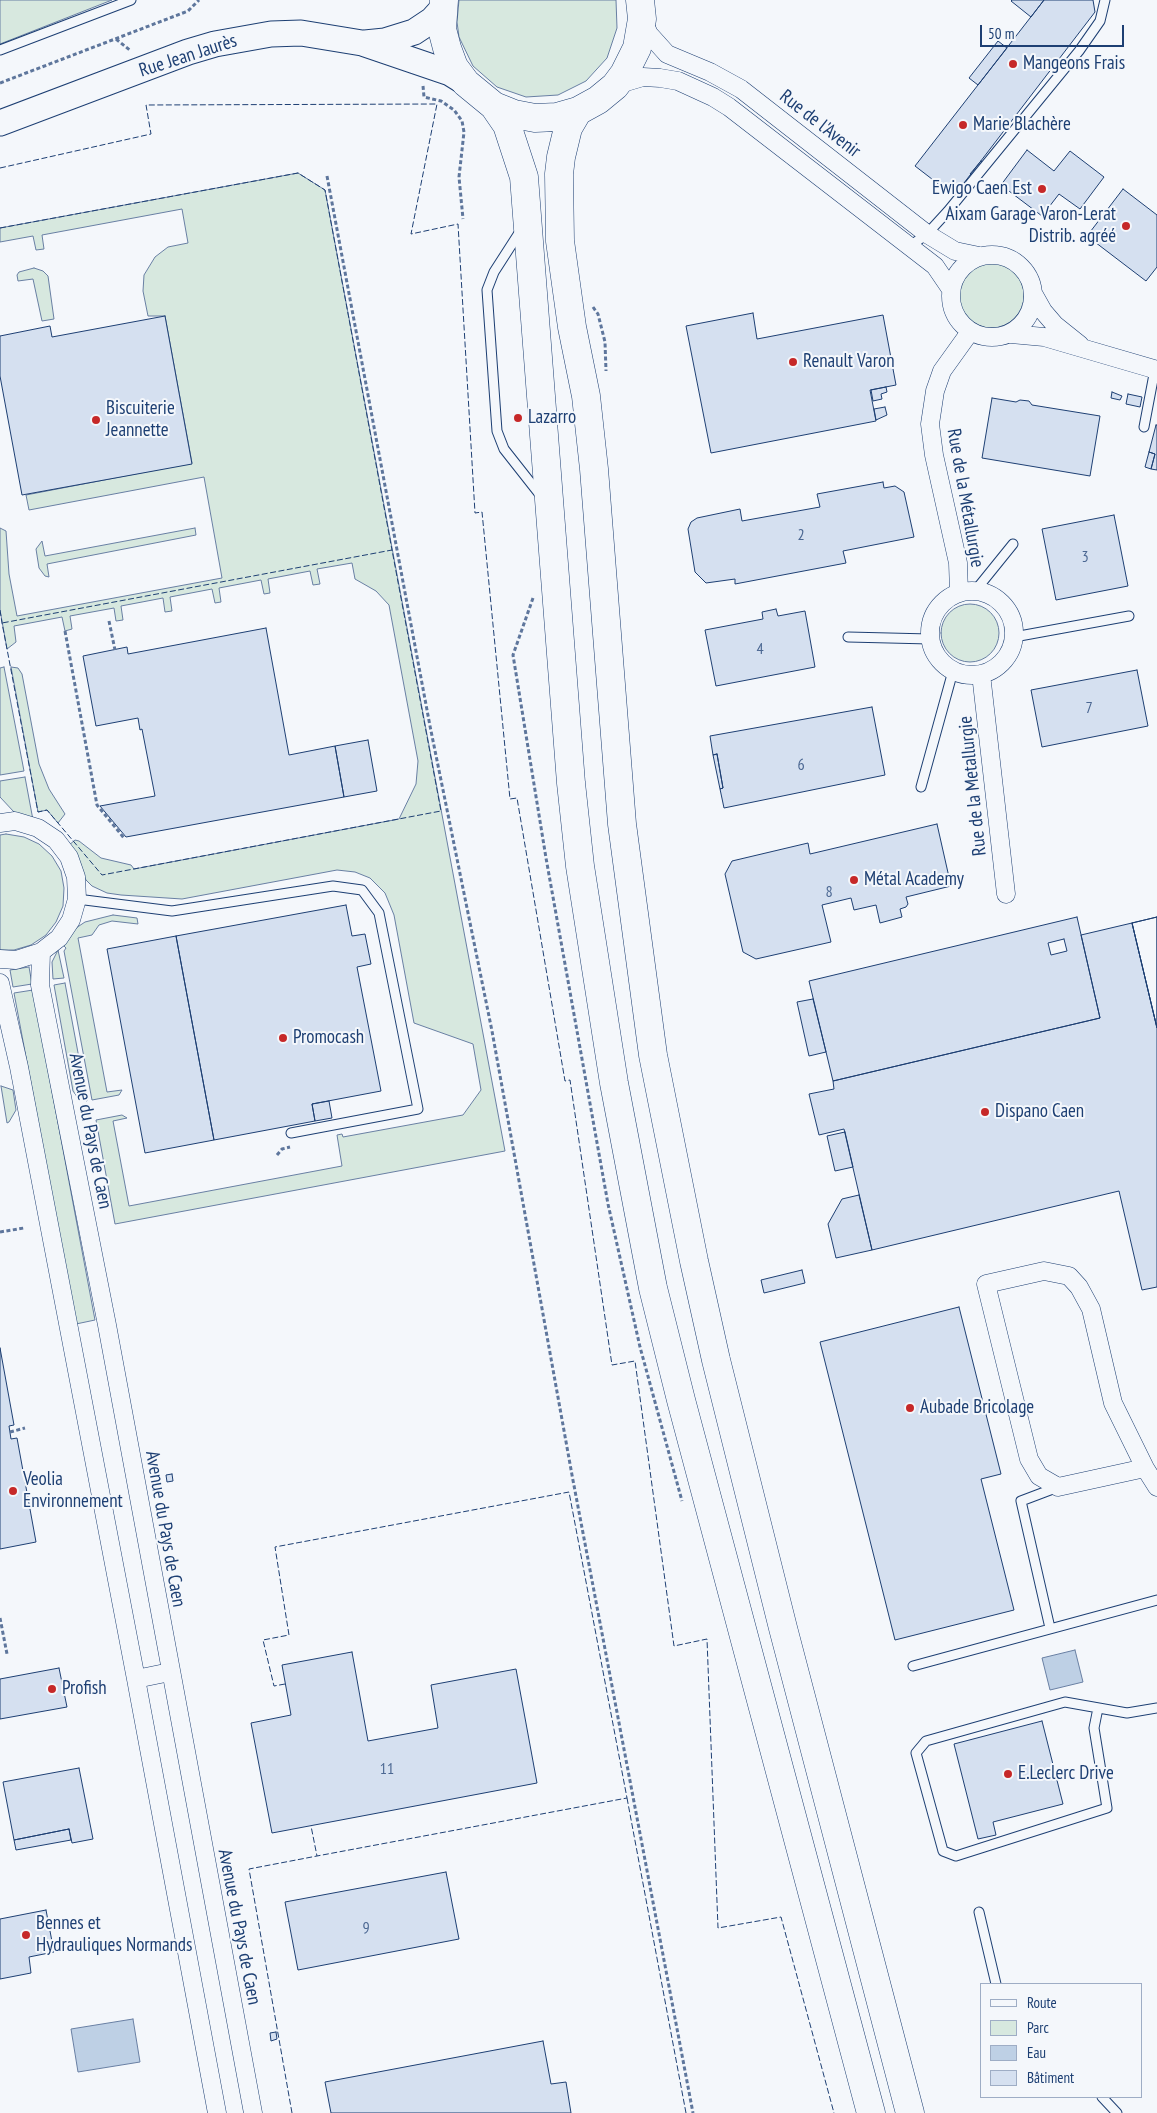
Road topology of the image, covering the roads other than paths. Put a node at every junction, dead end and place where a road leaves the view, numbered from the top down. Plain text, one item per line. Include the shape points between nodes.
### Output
1 (131, 0) edge
2 (1105, 0) edge
3 (443, 4) edge
4 (641, 10) edge
5 (362, 43) junction
6 (0, 50) edge
7 (466, 83) junction
8 (615, 86) junction
9 (494, 106) junction
10 (578, 111) junction
11 (0, 123) edge
12 (527, 222) junction
13 (927, 234) junction
14 (910, 246) junction
15 (979, 256) junction
16 (950, 288) junction
17 (1034, 295) junction
18 (970, 332) junction
19 (1011, 334) junction
20 (1084, 349) junction
21 (1156, 370) edge
22 (1144, 427) dead end
23 (548, 504) junction
24 (1013, 544) dead end
25 (967, 592) junction
26 (1129, 616) dead end
27 (1014, 636) junction
28 (848, 638) dead end
29 (930, 639) junction
30 (953, 671) junction
31 (982, 674) junction
32 (921, 787) dead end
33 (0, 823) edge
34 (1006, 894) dead end
35 (77, 899) junction
36 (41, 952) junction
37 (0, 959) edge
38 (0, 983) edge
39 (291, 1133) dead end
40 (1146, 1468) junction
41 (1058, 1487) junction
42 (1157, 1488) edge
43 (1157, 1600) edge
44 (1050, 1628) junction
45 (913, 1666) dead end
46 (170, 1672) junction
47 (136, 1679) junction
48 (1098, 1708) junction
49 (1157, 1708) edge
50 (979, 1912) dead end
51 (996, 1983) edge
52 (1103, 2098) edge
53 (217, 2113) edge
54 (253, 2113) edge
55 (872, 2113) edge
56 (910, 2113) edge
57 (1117, 2113) edge

1 - 6 lane
2 - 13 lane via 1100,21 1079,51
3 - 5 main road via 432,20 414,32
3 - 7 main road via 442,29 446,48
4 - 8 main road via 637,48
4 - 13 street, Rue de l'Avenir via 649,34 667,54 741,89
5 - 7 main road, Rue Jean Jaurès via 450,73
5 - 11 main road, Rue Jean Jaurès via 301,33 252,36 215,44
7 - 9 main road
8 - 10 main road
8 - 14 street via 643,77 660,78 678,81 714,97
9 - 10 main road via 535,118 557,117
9 - 12 main road via 515,144 524,177
10 - 56 main road via 564,141 559,174 560,241 586,396 622,824 653,1055 716,1360
12 - 23 main road
12 - 23 lane via 494,272 487,290 497,431 504,448
13 - 14 lane
13 - 15 street, Rue de l'Avenir via 955,251
14 - 16 street via 935,266
15 - 16 street via 960,268
15 - 17 street via 998,254 1016,261 1029,276
16 - 18 street via 951,305 957,320
17 - 19 street via 1032,310
17 - 20 street via 1055,324
18 - 19 street via 990,338
18 - 25 street, Rue de la Métallurgie via 942,371 930,424 958,564
19 - 20 street via 1044,337
20 - 21 street
21 - 22 lane
23 - 55 main road via 580,866 614,1083 653,1288 698,1468
24 - 25 lane
25 - 27 street via 988,594 999,601 1008,611
25 - 29 street via 948,598 936,611 930,627
26 - 27 lane
27 - 31 street via 1004,660
28 - 29 lane
29 - 30 street via 934,652
30 - 31 street via 967,675
30 - 32 lane
31 - 34 street, Rue de la Metallurgie
33 - 35 street via 15,822 38,828 56,840 69,857 76,877
35 - 36 street via 71,920 59,938
35 - 39 lane via 172,911 332,886 362,890 379,913 418,1109
36 - 37 street via 16,960
36 - 46 street, Avenue du Pays de Caen via 40,985 107,1325
38 - 47 street via 19,1067
40 - 41 street
40 - 41 street via 1113,1403 1091,1309 1079,1287 1069,1276 1044,1271 986,1284 1029,1459 1039,1476
40 - 42 street
41 - 44 lane via 1022,1501
43 - 44 lane
44 - 45 lane
46 - 47 street
46 - 54 street, Avenue du Pays de Caen
47 - 53 street
48 - 48 lane via 1064,1702 926,1741 916,1753 943,1851 956,1856 1107,1808 1094,1728
48 - 49 lane via 1127,1713
50 - 51 lane
52 - 57 lane

